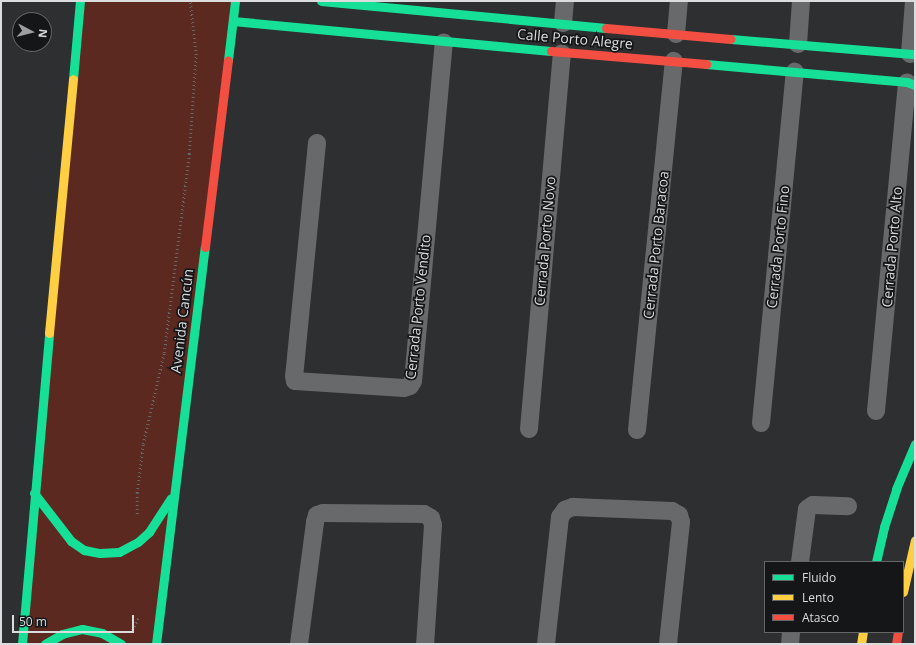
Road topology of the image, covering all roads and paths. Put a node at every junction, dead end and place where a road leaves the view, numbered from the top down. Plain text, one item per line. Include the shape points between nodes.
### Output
1 (80, 1) edge
2 (190, 1) edge
3 (235, 1) edge
4 (321, 1) edge
5 (565, 1) edge
6 (679, 1) edge
7 (801, 1) edge
8 (914, 1) edge
9 (447, 11) edge
10 (233, 21) junction
11 (563, 23) junction
12 (676, 37) junction
13 (444, 39) junction
14 (798, 48) junction
15 (562, 52) junction
16 (911, 56) edge
17 (674, 58) junction
18 (796, 68) junction
19 (910, 81) edge
20 (317, 142) dead end
21 (876, 412) dead end
22 (760, 423) dead end
23 (529, 429) dead end
24 (637, 430) dead end
25 (915, 444) edge
26 (174, 492) junction
27 (34, 493) junction
28 (848, 506) dead end
29 (915, 540) edge
30 (138, 542) junction
31 (800, 561) edge
32 (876, 561) edge
33 (904, 588) edge
34 (142, 611) dead end
35 (791, 633) edge
36 (863, 633) edge
37 (898, 633) edge
38 (119, 643) edge
39 (22, 644) edge
40 (45, 644) edge
41 (156, 644) edge
42 (299, 644) edge
43 (425, 644) edge
44 (546, 644) edge
45 (668, 644) edge
46 (790, 644) edge
47 (861, 644) edge
48 (896, 644) edge

1 - 27 main road
2 - 30 path via 196,55 189,154 164,353 143,444 137,493
3 - 10 main road, Avenida Cancún
4 - 9 main road, Calle Porto Alegre
5 - 11 street
6 - 12 street
7 - 14 street
8 - 16 street
9 - 11 main road, Calle Porto Alegre
10 - 13 main road, Calle Porto Alegre
10 - 26 main road, Avenida Cancún
11 - 12 main road, Calle Porto Alegre
12 - 14 main road, Calle Porto Alegre
13 - 15 main road, Calle Porto Alegre
13 - 20 street, Cerrada Porto Vendito via 413,381 410,386 404,388 295,381
14 - 16 main road, Calle Porto Alegre
15 - 17 main road, Calle Porto Alegre
15 - 23 street, Cerrada Porto Novo
17 - 18 main road, Calle Porto Alegre
17 - 24 street, Cerrada Porto Baracoa
18 - 19 main road, Calle Porto Alegre
18 - 22 street, Cerrada Porto Fino
19 - 21 street, Cerrada Porto Alto
25 - 32 main road via 896,489
26 - 30 main road via 148,532
26 - 41 main road, Avenida Cancún
27 - 30 main road via 70,541 84,550 100,554 112,553 129,548
27 - 39 main road
28 - 31 street via 813,505 807,509
29 - 33 main road
34 - 38 path via 134,628
35 - 46 street
36 - 47 main road
37 - 48 main road
38 - 40 main road via 102,633 82,630 62,634
42 - 43 street via 314,522 317,515 323,513 424,514 431,518 433,525
44 - 45 street via 560,518 565,510 573,507 672,511 679,515 681,522

